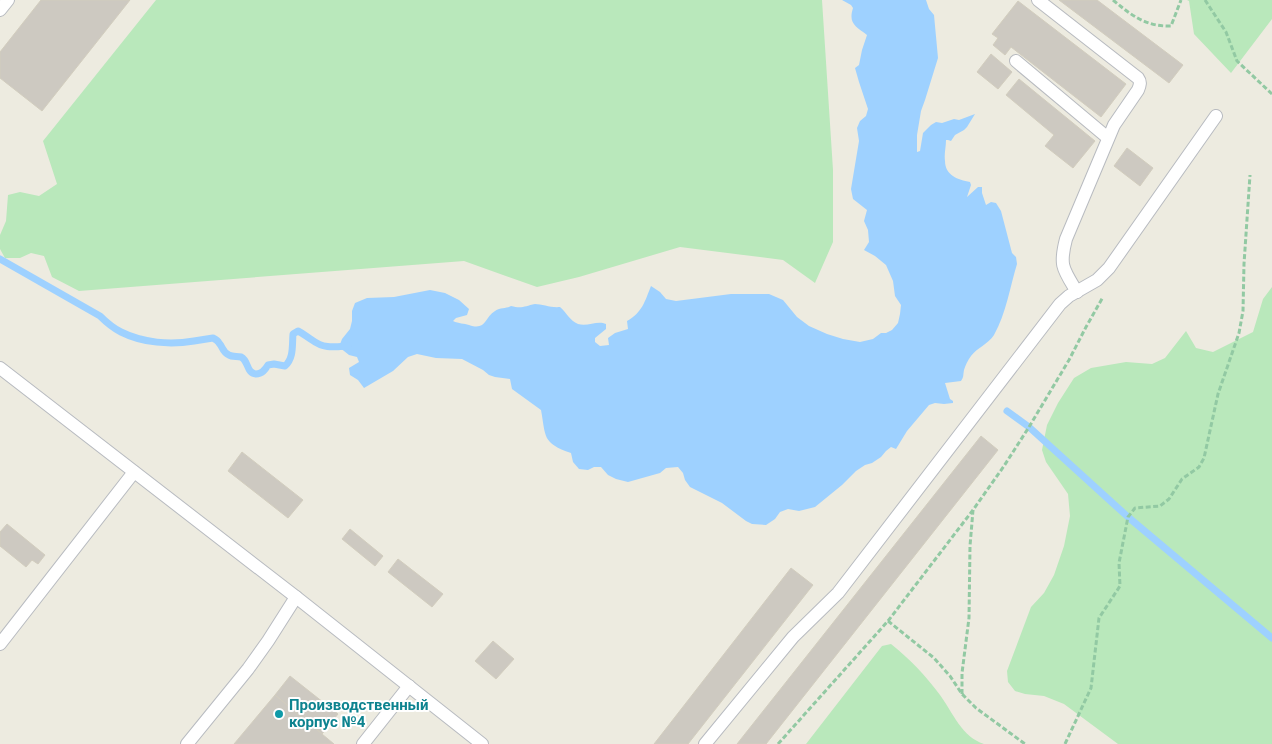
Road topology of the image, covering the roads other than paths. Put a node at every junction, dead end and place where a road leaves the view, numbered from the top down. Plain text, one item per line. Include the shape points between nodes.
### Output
1 (8, 0) edge
2 (1038, 0) edge
3 (0, 10) edge
4 (1016, 61) dead end
5 (1216, 116) dead end
6 (1108, 138) junction
7 (1078, 292) junction
8 (0, 368) edge
9 (134, 472) junction
10 (296, 597) junction
11 (0, 644) edge
12 (409, 686) junction
13 (187, 744) edge
14 (363, 744) edge
15 (482, 744) edge
16 (705, 744) edge

1 - 3 lane
2 - 6 lane via 1140,81 1138,90
4 - 6 lane
5 - 7 lane via 1110,268
6 - 7 lane via 1063,253 1064,270
7 - 16 lane via 1060,304 838,593 793,636
8 - 9 lane
9 - 10 lane
9 - 11 lane
10 - 12 lane
10 - 13 lane via 248,669
12 - 14 lane
12 - 15 lane

